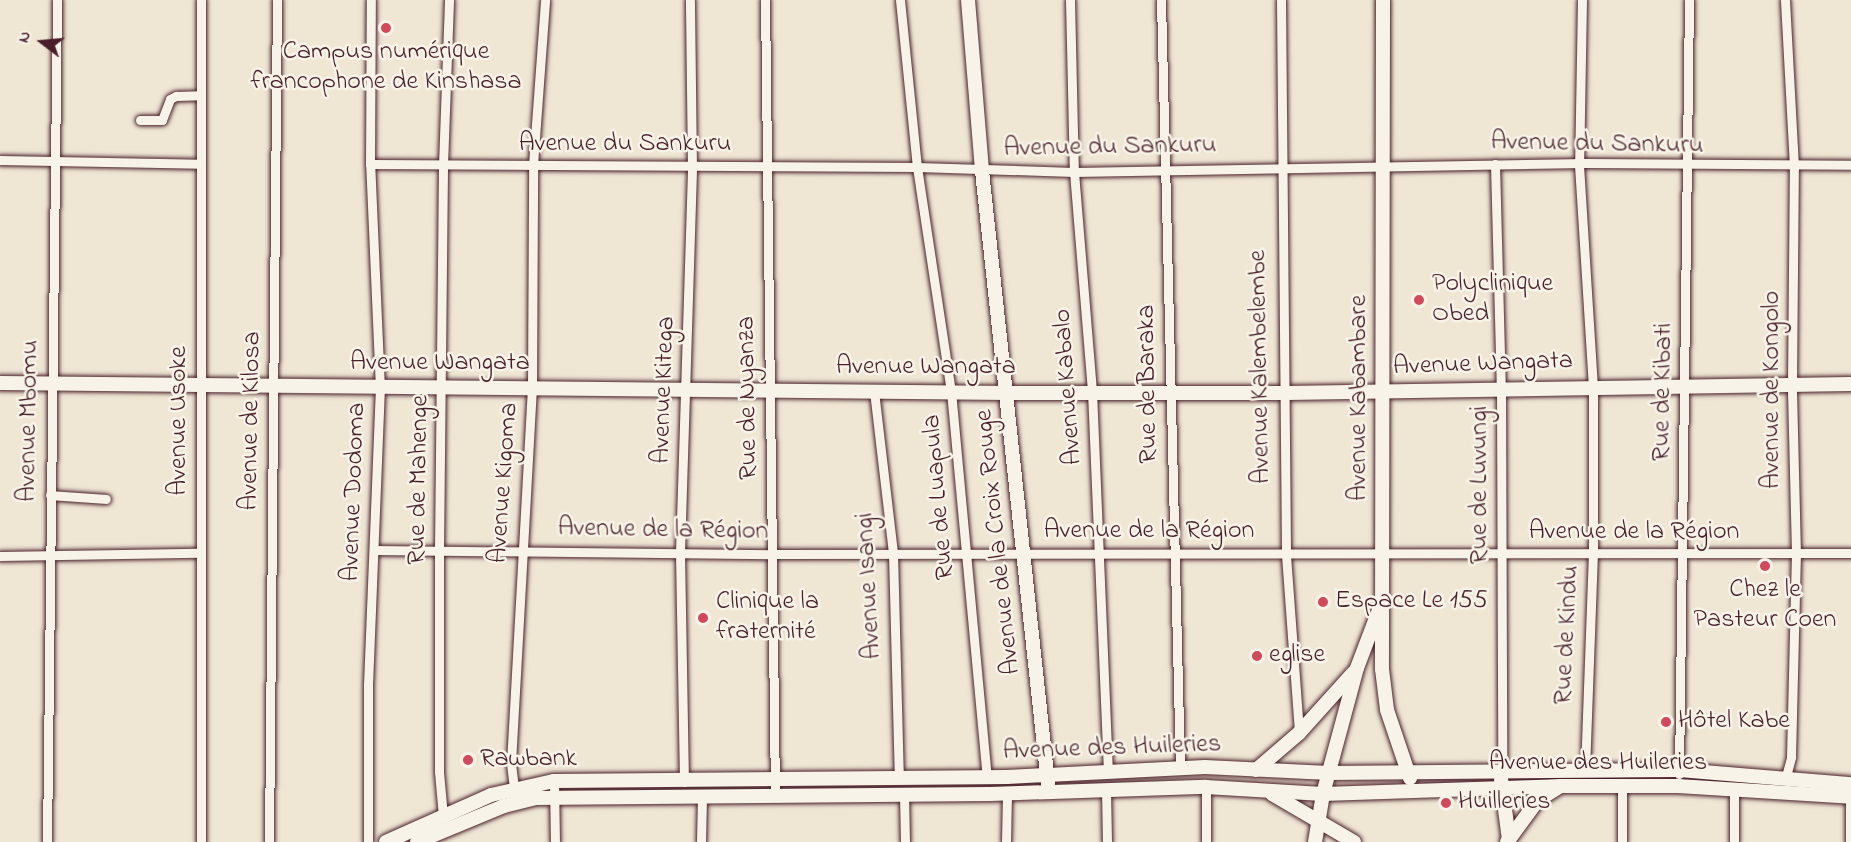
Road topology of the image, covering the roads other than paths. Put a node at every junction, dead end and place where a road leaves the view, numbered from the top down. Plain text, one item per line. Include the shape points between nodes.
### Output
1 (57, 0) edge
2 (201, 0) edge
3 (277, 0) edge
4 (371, 0) edge
5 (449, 0) edge
6 (545, 0) edge
7 (690, 0) edge
8 (765, 0) edge
9 (900, 0) edge
10 (968, 0) edge
11 (1071, 0) edge
12 (1161, 0) edge
13 (1281, 0) edge
14 (1383, 0) edge
15 (1582, 0) edge
16 (1689, 0) edge
17 (1785, 0) edge
18 (200, 95) junction
19 (141, 120) dead end
20 (0, 160) edge
21 (54, 162) junction
22 (1579, 163) junction
23 (200, 164) junction
24 (370, 164) junction
25 (1495, 164) junction
26 (443, 165) junction
27 (533, 165) junction
28 (765, 165) junction
29 (1384, 165) junction
30 (1851, 165) edge
31 (1282, 166) junction
32 (917, 167) junction
33 (1689, 167) junction
34 (1794, 167) junction
35 (1164, 168) junction
36 (692, 169) junction
37 (982, 171) junction
38 (1074, 172) junction
39 (0, 383) edge
40 (52, 383) junction
41 (1851, 384) edge
42 (1792, 385) junction
43 (202, 386) junction
44 (1593, 386) junction
45 (1686, 386) junction
46 (275, 388) junction
47 (442, 388) junction
48 (532, 388) junction
49 (1501, 388) junction
50 (380, 389) junction
51 (1170, 390) junction
52 (687, 391) junction
53 (874, 391) junction
54 (951, 391) junction
55 (1092, 391) junction
56 (770, 392) junction
57 (1385, 392) junction
58 (1009, 393) junction
59 (1287, 393) junction
60 (50, 495) junction
61 (106, 499) dead end
62 (374, 550) junction
63 (439, 550) junction
64 (522, 550) junction
65 (1174, 551) junction
66 (680, 552) junction
67 (1024, 552) junction
68 (1099, 552) junction
69 (1593, 552) junction
70 (893, 553) junction
71 (1851, 553) edge
72 (199, 554) junction
73 (772, 554) junction
74 (966, 554) junction
75 (1384, 554) junction
76 (1503, 554) junction
77 (1681, 554) junction
78 (1796, 554) junction
79 (1286, 555) junction
80 (0, 556) edge
81 (48, 557) junction
82 (1382, 601) junction
83 (1357, 668) junction
84 (1299, 733) junction
85 (1180, 767) junction
86 (1502, 769) junction
87 (1585, 769) junction
88 (1256, 770) junction
89 (1679, 770) junction
90 (1408, 771) junction
91 (1108, 772) junction
92 (1329, 773) junction
93 (1047, 776) junction
94 (987, 778) junction
95 (899, 779) junction
96 (774, 780) junction
97 (1785, 780) junction
98 (554, 781) junction
99 (684, 782) junction
100 (1561, 786) junction
101 (1622, 786) junction
102 (1678, 786) junction
103 (1206, 787) junction
104 (1501, 787) junction
105 (514, 788) junction
106 (1734, 788) junction
107 (1106, 790) junction
108 (1415, 791) junction
109 (1049, 792) junction
110 (1268, 792) junction
111 (1007, 793) junction
112 (1851, 793) edge
113 (904, 794) junction
114 (1323, 794) junction
115 (775, 795) junction
116 (702, 796) junction
117 (554, 798) junction
118 (443, 816) junction
119 (1318, 822) junction
120 (1206, 838) edge
121 (1508, 841) edge
122 (47, 842) edge
123 (201, 842) edge
124 (269, 842) edge
125 (368, 842) edge
126 (386, 842) edge
127 (417, 842) edge
128 (555, 842) edge
129 (701, 842) edge
130 (905, 842) edge
131 (1006, 842) edge
132 (1107, 842) edge
133 (1315, 842) edge
134 (1353, 842) edge
135 (1622, 842) edge
136 (1734, 842) edge
137 (1850, 842) edge

1 - 21 street, Avenue Mbomu
2 - 18 street, Avenue Usoke
3 - 46 street, Avenue de Kilosa
4 - 24 street, Avenue Dodoma
5 - 26 street, Rue de Mahenge
6 - 27 street, Avenue Kigoma
7 - 36 street, Avenue Kitega
8 - 28 street, Rue de Nyanza
9 - 32 street, Rue de Luapula
10 - 37 main road, Avenue de la Croix Rouge
11 - 38 street, Avenue Kabalo
12 - 35 street, Rue de Baraka
13 - 31 street, Avenue Kalembelembe
14 - 29 main road, Avenue Kabambare
15 - 22 street, Rue de Kindu
16 - 33 street, Rue de Kibati
17 - 34 street, Avenue de Kongolo
18 - 19 street via 176,96 170,99 162,120
18 - 23 street, Avenue Usoke
20 - 21 street
21 - 23 street
21 - 40 street, Avenue Mbomu
22 - 25 street, Avenue du Sankuru
22 - 33 street, Avenue du Sankuru
22 - 44 street, Rue de Kindu
23 - 43 street, Avenue Usoke
24 - 26 street, Avenue du Sankuru
24 - 50 street, Avenue Dodoma
25 - 29 street, Avenue du Sankuru
25 - 49 street, Rue de Luvungi
26 - 27 street, Avenue du Sankuru
26 - 47 street, Rue de Mahenge
27 - 36 street, Avenue du Sankuru
27 - 48 street, Avenue Kigoma
28 - 32 street, Avenue du Sankuru
28 - 36 street, Avenue du Sankuru
28 - 56 street, Rue de Nyanza
29 - 31 street, Avenue du Sankuru
29 - 57 main road, Avenue Kabambare
30 - 34 street, Avenue du Sankuru
31 - 35 street, Avenue du Sankuru
31 - 59 street, Avenue Kalembelembe
32 - 37 street, Avenue du Sankuru
32 - 54 street, Rue de Luapula
33 - 34 street, Avenue du Sankuru
33 - 45 street, Rue de Kibati
34 - 42 street, Avenue de Kongolo
35 - 38 street, Avenue du Sankuru
35 - 51 street, Rue de Baraka
36 - 52 street, Avenue Kitega
37 - 38 street, Avenue du Sankuru
37 - 58 main road, Avenue de la Croix Rouge
38 - 55 street, Avenue Kabalo
39 - 40 main road, Avenue Wangata
40 - 43 main road, Avenue Wangata
40 - 60 street, Avenue Mbomu
41 - 42 main road, Avenue Wangata
42 - 45 main road, Avenue Wangata
42 - 78 street, Avenue de Kongolo
43 - 46 main road, Avenue Wangata
43 - 72 street, Avenue Usoke
44 - 45 main road, Avenue Wangata
44 - 49 main road, Avenue Wangata
44 - 69 street, Rue de Kindu
45 - 77 street, Rue de Kibati
46 - 50 main road, Avenue Wangata
46 - 124 street, Avenue de Kilosa
47 - 48 main road, Avenue Wangata
47 - 50 main road, Avenue Wangata
47 - 63 street, Rue de Mahenge
48 - 52 main road, Avenue Wangata
48 - 64 street, Avenue Kigoma
49 - 57 main road, Avenue Wangata
49 - 76 street, Rue de Luvungi
50 - 62 street, Avenue Dodoma
51 - 55 main road, Avenue Wangata
51 - 59 main road, Avenue Wangata
51 - 65 street, Rue de Baraka
52 - 56 main road, Avenue Wangata
52 - 66 street, Avenue Kitega
53 - 54 main road, Avenue Wangata
53 - 56 main road, Avenue Wangata
53 - 70 street, Avenue Isangi
54 - 58 main road, Avenue Wangata
54 - 74 street, Rue de Luapula
55 - 58 main road, Avenue Wangata
55 - 68 street, Avenue Kabalo
56 - 73 street, Rue de Nyanza
57 - 59 main road, Avenue Wangata
57 - 75 main road, Avenue Kabambare
58 - 67 main road, Avenue de la Croix Rouge
59 - 79 street, Avenue Kalembelembe
60 - 61 street
60 - 81 street, Avenue Mbomu
62 - 63 street, Avenue de la Région
62 - 125 street, Avenue Dodoma via 368,684
63 - 64 street, Avenue de la Région
63 - 118 street, Rue de Mahenge via 439,772
64 - 66 street, Avenue de la Région
64 - 105 street, Avenue Kigoma via 511,763
65 - 68 street, Avenue de la Région
65 - 79 street, Avenue de la Région
65 - 85 street, Rue de Baraka
66 - 73 street, Avenue de la Région
66 - 99 street, Avenue Kitega
67 - 68 street, Avenue de la Région
67 - 74 street, Avenue de la Région
67 - 93 main road, Avenue de la Croix Rouge
68 - 91 street, Avenue Kabalo
69 - 76 street, Avenue de la Région
69 - 77 street, Avenue de la Région
69 - 87 street, Rue de Kindu
70 - 73 street, Avenue de la Région
70 - 74 street, Avenue de la Région
70 - 95 street, Avenue Isangi
71 - 78 street, Avenue de la Région
72 - 81 street
72 - 123 street, Avenue Usoke
73 - 96 street, Rue de Nyanza
74 - 94 street, Rue de Luapula
75 - 76 street, Avenue de la Région
75 - 79 street, Avenue de la Région
75 - 82 main road, Avenue Kabambare
76 - 86 street, Rue de Luvungi
77 - 78 street, Avenue de la Région
77 - 89 street, Rue de Kibati
78 - 97 street, Avenue de Kongolo via 1791,757
79 - 84 street, Avenue Kalembelembe
80 - 81 street
81 - 122 street, Avenue Mbomu
82 - 83 main road
82 - 90 main road, Avenue Kabambare via 1382,669 1387,710
83 - 84 main road
83 - 92 main road
84 - 88 main road
85 - 88 main road, Avenue des Huileries
85 - 91 main road, Avenue des Huileries
86 - 87 main road, Avenue des Huileries
86 - 90 main road, Avenue des Huileries
86 - 104 main road
87 - 89 main road, Avenue des Huileries
88 - 92 main road, Avenue des Huileries
89 - 97 main road, Avenue des Huileries
89 - 102 street, Rue de Kibati
90 - 92 main road, Avenue des Huileries
90 - 108 main road, Avenue Kabambare
91 - 93 main road, Avenue des Huileries
92 - 114 main road
93 - 94 main road, Avenue des Huileries
93 - 109 main road, Avenue de la Croix Rouge
94 - 95 main road, Avenue des Huileries
95 - 96 main road, Avenue des Huileries
96 - 99 main road, Avenue des Huileries
96 - 115 street, Rue de Nyanza
97 - 112 main road, Avenue des Huileries
98 - 99 main road, Avenue des Huileries
98 - 105 main road, Avenue des Huileries
98 - 117 street
100 - 101 main road, Avenue des Huileries
100 - 104 main road, Avenue des Huileries
100 - 121 main road via 1538,800
101 - 102 main road, Avenue des Huileries
101 - 135 street
102 - 106 main road, Avenue des Huileries
103 - 107 main road, Avenue des Huileries
103 - 110 main road, Avenue des Huileries
103 - 120 street
104 - 108 main road, Avenue des Huileries
104 - 121 main road
105 - 118 main road, Avenue des Huileries
106 - 112 main road, Avenue des Huileries
106 - 136 street
107 - 109 main road, Avenue des Huileries
107 - 132 street
108 - 114 main road, Avenue des Huileries
109 - 111 main road, Avenue des Huileries
110 - 114 main road, Avenue des Huileries
110 - 119 main road
111 - 113 main road, Avenue des Huileries
111 - 131 street
112 - 137 street
113 - 115 main road, Avenue des Huileries
113 - 130 street
114 - 119 main road
115 - 116 main road, Avenue des Huileries
116 - 117 main road, Avenue des Huileries
116 - 129 street
117 - 127 main road, Avenue des Huileries via 516,802
117 - 128 street
118 - 126 main road, Avenue des Huileries
119 - 133 main road
119 - 134 main road

